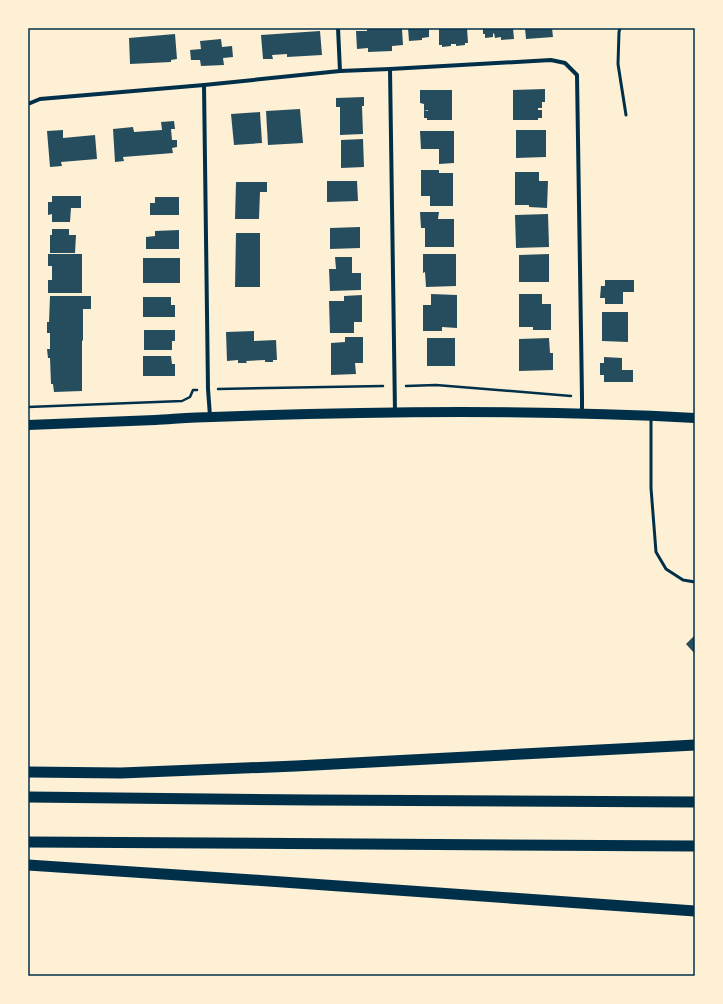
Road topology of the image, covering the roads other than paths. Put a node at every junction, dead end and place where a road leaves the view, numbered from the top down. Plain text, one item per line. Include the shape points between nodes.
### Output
1 (338, 28) edge
2 (620, 28) edge
3 (390, 69) junction
4 (340, 71) junction
5 (204, 85) junction
6 (28, 104) edge
7 (626, 115) dead end
8 (395, 412) junction
9 (582, 413) junction
10 (651, 416) junction
11 (210, 417) junction
12 (695, 418) edge
13 (28, 425) edge
14 (695, 582) edge
15 (695, 745) edge
16 (28, 772) edge
17 (28, 797) edge
18 (695, 802) edge
19 (28, 842) edge
20 (695, 846) edge
21 (28, 865) edge
22 (695, 911) edge

1 - 4 street
2 - 7 lane via 618,64
3 - 4 street
3 - 8 street
3 - 9 street via 551,60 565,63 577,75
4 - 5 street
5 - 6 street via 40,99
5 - 11 street
8 - 9 main road
8 - 11 main road
9 - 10 main road
10 - 12 main road
10 - 14 lane via 651,488 656,552 666,569 683,580
11 - 13 main road
15 - 16 highway via 296,766 122,773
17 - 18 highway
19 - 20 highway
21 - 22 highway

